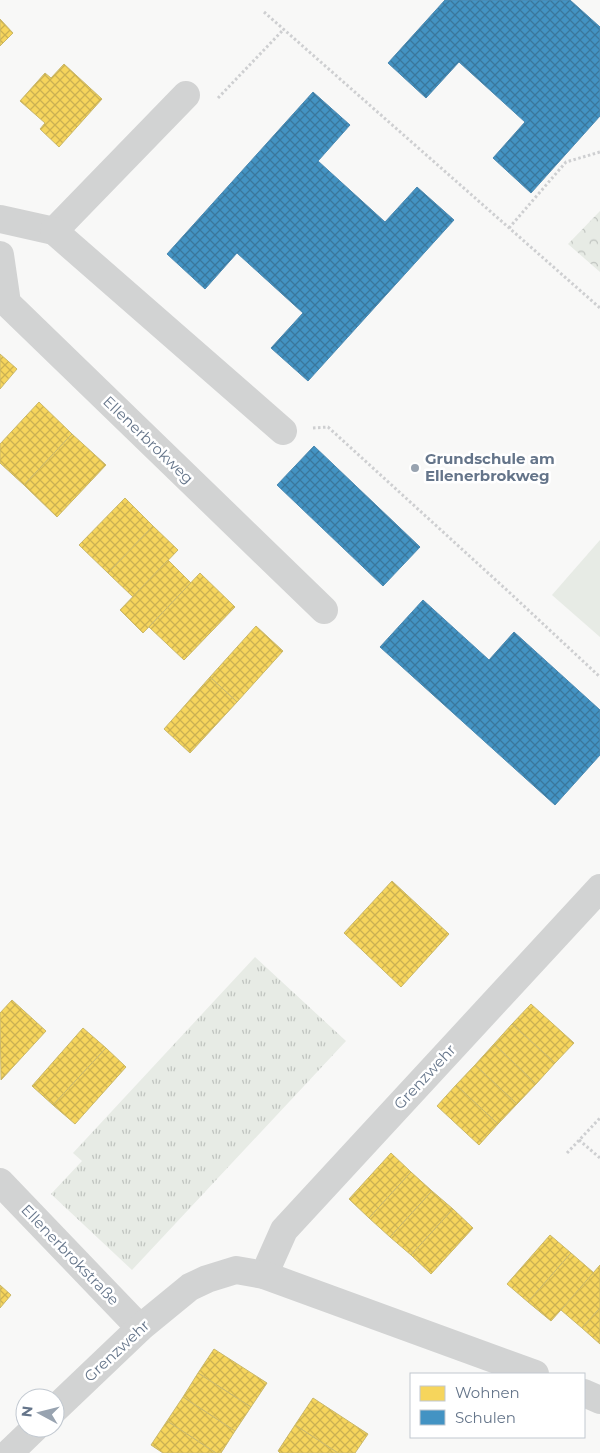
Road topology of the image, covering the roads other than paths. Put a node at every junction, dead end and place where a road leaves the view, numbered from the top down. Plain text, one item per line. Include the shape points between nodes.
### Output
1 (186, 96) dead end
2 (0, 219) edge
3 (54, 231) junction
4 (0, 255) edge
5 (283, 431) road end
6 (324, 610) dead end
7 (600, 888) edge
8 (0, 1182) edge
9 (264, 1275) junction
10 (140, 1328) junction
11 (532, 1373) edge
12 (585, 1393) edge
13 (65, 1399) edge
14 (600, 1400) edge
15 (25, 1438) edge
16 (9, 1453) edge

1 - 3 street
2 - 3 street
3 - 5 street
4 - 6 street, Ellenerbrokweg via 7,303
7 - 9 street, Grenzwehr via 284,1230
8 - 10 street, Ellenerbrokstraße
9 - 10 street, Grenzwehr via 236,1270 207,1278 190,1287
9 - 11 street, Grenzwehr
10 - 13 street, Grenzwehr
12 - 14 street
15 - 16 street

